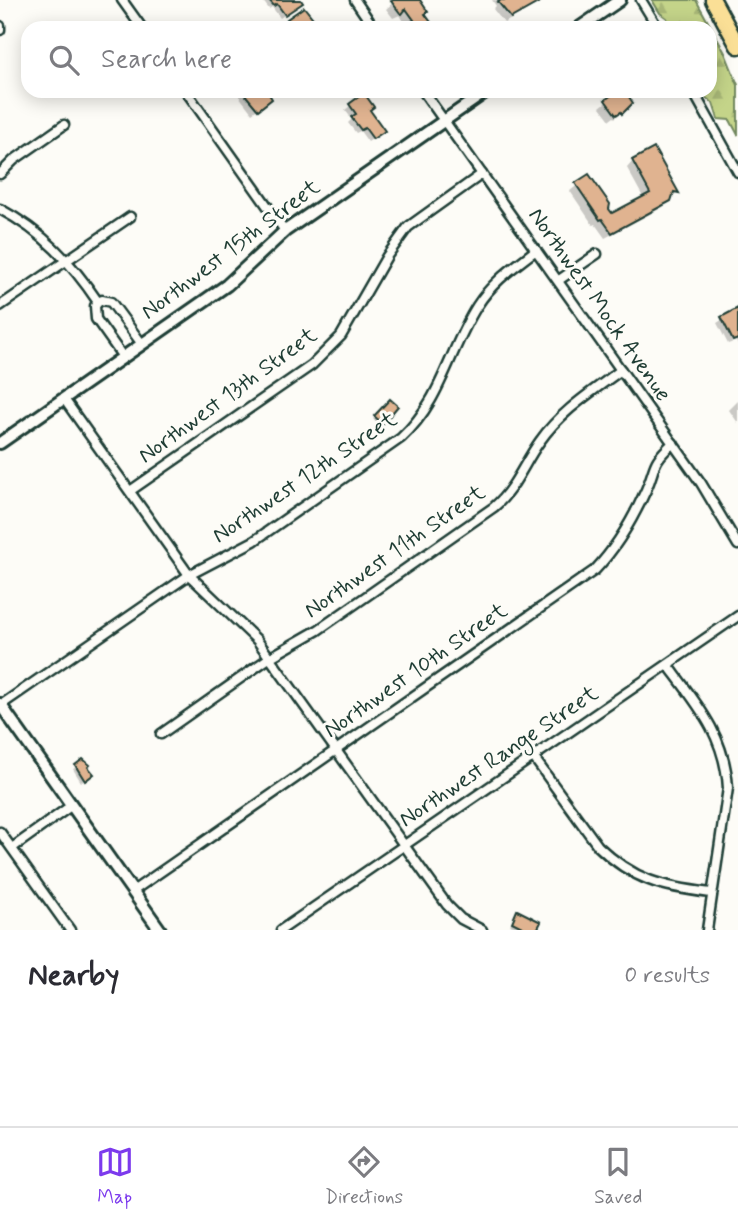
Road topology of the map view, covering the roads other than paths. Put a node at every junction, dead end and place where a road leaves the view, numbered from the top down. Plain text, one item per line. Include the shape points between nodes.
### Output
1 (122, 0) edge
2 (355, 0) edge
3 (620, 0) edge
4 (641, 0) edge
5 (713, 0) edge
6 (137, 21) edge
7 (369, 21) edge
8 (589, 21) edge
9 (654, 21) edge
10 (738, 46) edge
11 (191, 98) edge
12 (428, 98) edge
13 (477, 98) edge
14 (697, 98) edge
15 (445, 120) junction
16 (64, 125) dead end
17 (738, 172) edge
18 (0, 174) edge
19 (482, 174) junction
20 (0, 209) edge
21 (130, 217) dead end
22 (285, 232) junction
23 (536, 250) junction
24 (597, 254) dead end
25 (65, 259) junction
26 (559, 280) junction
27 (98, 302) junction
28 (0, 306) edge
29 (142, 344) junction
30 (123, 357) junction
31 (621, 370) junction
32 (64, 399) junction
33 (0, 443) edge
34 (673, 443) junction
35 (130, 491) junction
36 (738, 545) edge
37 (189, 575) junction
38 (738, 616) edge
39 (269, 658) junction
40 (668, 665) junction
41 (1, 705) edge
42 (161, 734) dead end
43 (337, 750) junction
44 (534, 758) junction
45 (72, 805) junction
46 (0, 832) edge
47 (405, 845) junction
48 (12, 848) junction
49 (133, 891) junction
50 (711, 893) junction
51 (70, 930) edge
52 (160, 930) edge
53 (281, 930) edge
54 (482, 930) edge
55 (707, 930) edge

1 - 6 street
2 - 7 street
3 - 8 street
4 - 9 street
5 - 10 highway
11 - 22 street
12 - 15 street, Northwest Mock Avenue
13 - 15 street, Northwest 15th Street
14 - 17 street
15 - 19 street, Northwest Mock Avenue
15 - 22 street, Northwest 15th Street
16 - 18 street
19 - 23 street, Northwest Mock Avenue
19 - 35 street, Northwest 13th Street via 408,227 341,336 312,365
20 - 25 street via 54,246
21 - 25 street
22 - 29 street, Northwest 15th Street via 227,285
23 - 26 street, Northwest Mock Avenue
23 - 37 street, Northwest 12th Street via 504,274 477,305 415,425 387,450 254,541
24 - 26 street
25 - 27 street
25 - 28 street
26 - 31 street, Northwest Mock Avenue
27 - 29 street via 111,302
27 - 30 street via 96,319
29 - 30 street, Northwest 15th Street
30 - 32 street, Northwest 15th Street
31 - 34 street, Northwest Mock Avenue
31 - 39 street, Northwest 11th Street via 554,423 494,507 318,630
32 - 33 street, Northwest 15th Street
32 - 35 street
34 - 36 street, Northwest Mock Avenue
34 - 43 street, Northwest 10th Street via 653,465 623,535 595,570
35 - 37 street
37 - 39 street via 245,627
37 - 41 street, Northwest 12th Street
38 - 40 street, Northwest Range Street
39 - 42 street, Northwest 11th Street
39 - 43 street
40 - 44 street, Northwest Range Street
40 - 50 street via 713,729 727,767 728,789
41 - 45 street
43 - 47 street
43 - 49 street, Northwest 10th Street
44 - 47 street, Northwest Range Street
44 - 50 street via 611,859 661,886
45 - 48 street
45 - 49 street
46 - 48 street
47 - 53 street, Northwest Range Street
47 - 54 street via 447,905
48 - 51 street
49 - 52 street
50 - 55 street

